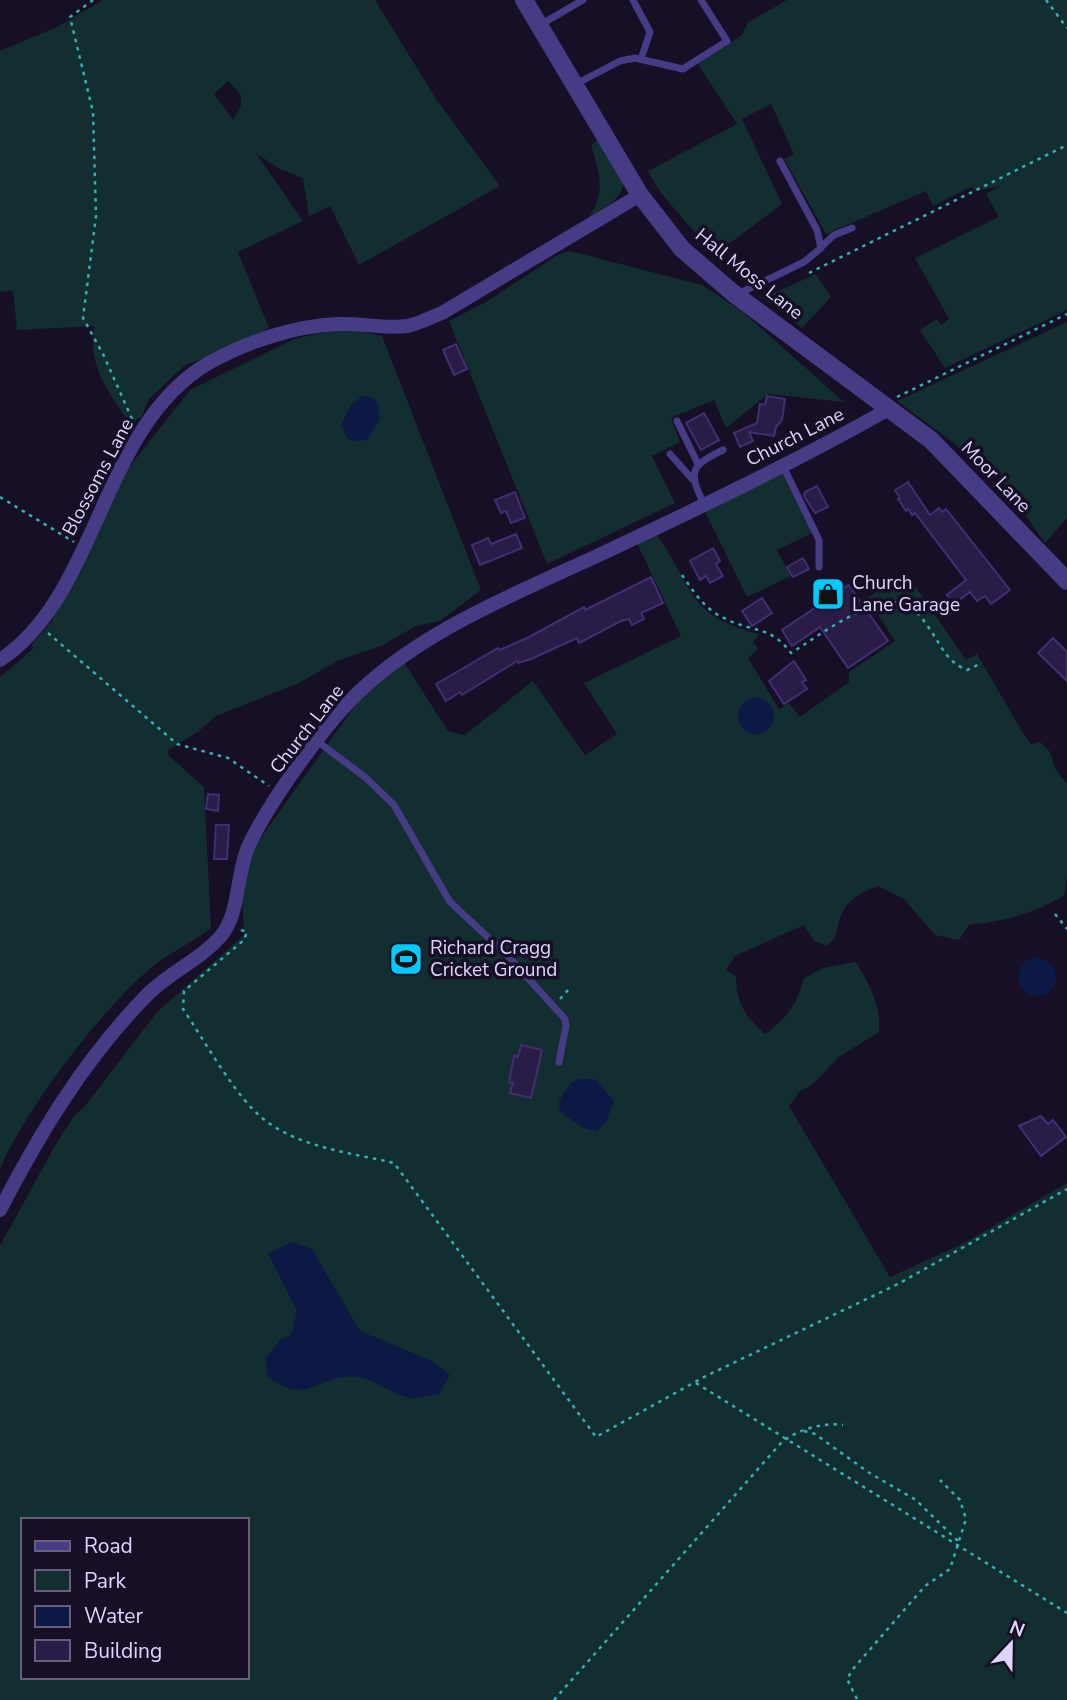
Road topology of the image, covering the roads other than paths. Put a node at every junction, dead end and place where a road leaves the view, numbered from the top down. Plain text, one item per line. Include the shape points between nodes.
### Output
1 (524, 0) edge
2 (583, 0) edge
3 (633, 0) edge
4 (701, 0) edge
5 (540, 26) junction
6 (641, 59) junction
7 (573, 86) junction
8 (780, 161) dead end
9 (640, 195) junction
10 (852, 229) dead end
11 (821, 248) junction
12 (735, 295) junction
13 (889, 410) junction
14 (677, 421) dead end
15 (723, 450) dead end
16 (670, 454) dead end
17 (698, 464) junction
18 (783, 465) junction
19 (693, 481) junction
20 (704, 504) junction
21 (819, 567) dead end
22 (1067, 581) edge
23 (0, 660) edge
24 (317, 741) junction
25 (559, 1062) dead end
26 (0, 1210) edge

1 - 5 street, Hall Moss Lane
2 - 5 lane
3 - 6 lane via 650,32
4 - 6 lane via 727,41 683,69
5 - 7 street, Hall Moss Lane
6 - 7 lane via 620,61
7 - 9 street, Hall Moss Lane
8 - 11 lane via 817,230
9 - 12 street, Hall Moss Lane via 682,248
9 - 23 street, Blossoms Lane via 442,313 408,326 307,327 248,344 178,384 114,479 83,547 38,624
10 - 11 lane
11 - 12 lane via 804,262
12 - 13 street, Hall Moss Lane
13 - 18 street, Church Lane
13 - 22 street, Moor Lane via 931,440
14 - 17 lane
15 - 17 lane
16 - 19 lane
17 - 19 lane
18 - 20 street, Church Lane
18 - 21 lane via 819,540
19 - 20 lane
20 - 24 street, Church Lane via 517,592 438,636 381,671
24 - 25 lane via 356,769 394,806 450,902 556,1009 566,1026
24 - 26 street, Church Lane via 248,848 228,925 208,950 157,985 91,1057 38,1135

